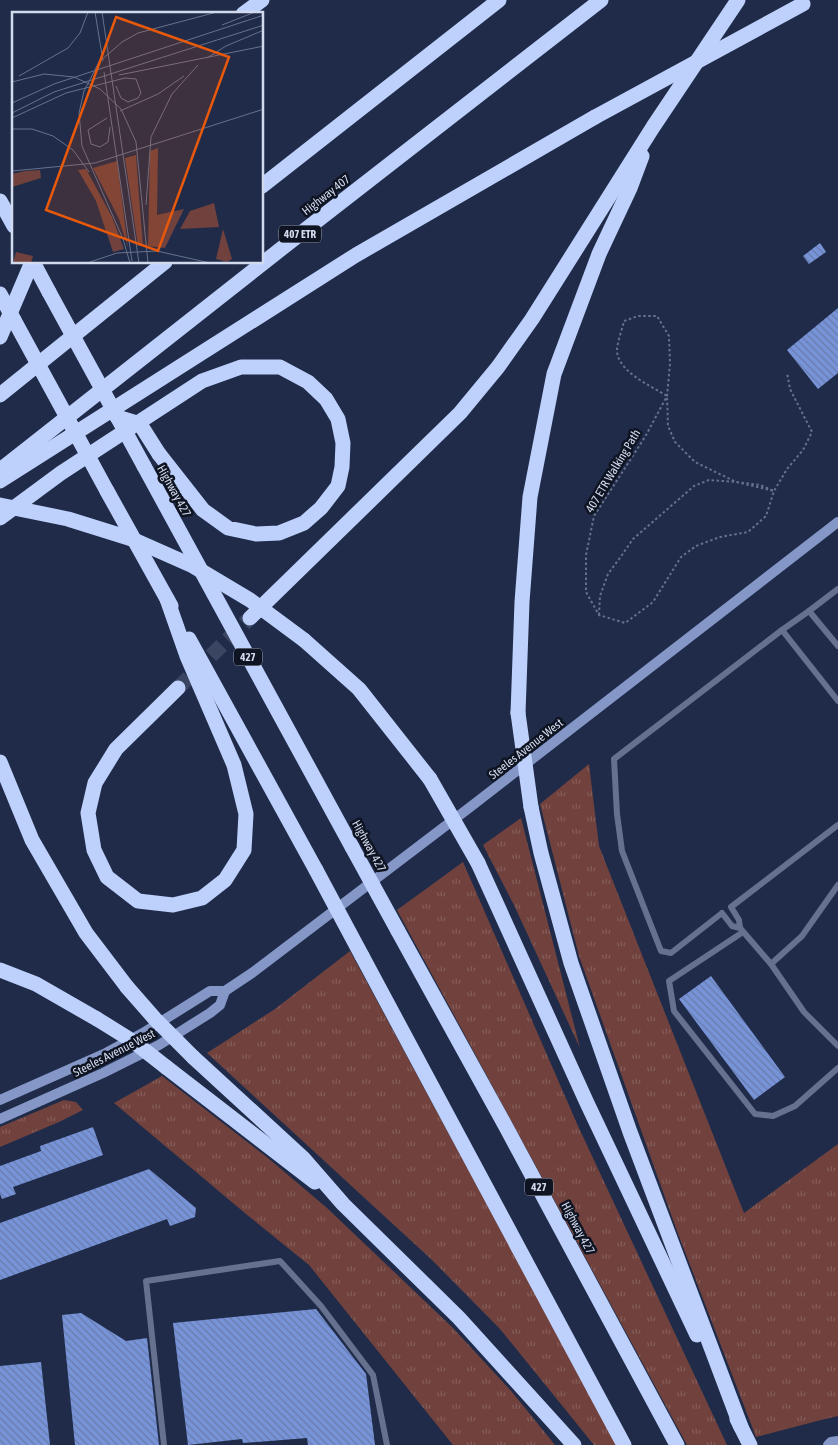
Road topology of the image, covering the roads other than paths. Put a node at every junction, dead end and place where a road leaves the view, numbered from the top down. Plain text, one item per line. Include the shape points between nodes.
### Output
1 (262, 0) edge
2 (499, 0) edge
3 (601, 0) edge
4 (738, 0) edge
5 (806, 2) edge
6 (246, 12) edge
7 (653, 127) junction
8 (264, 184) edge
9 (0, 201) edge
10 (12, 222) edge
11 (264, 262) edge
12 (32, 264) edge
13 (34, 264) edge
14 (163, 264) edge
15 (262, 264) edge
16 (0, 294) edge
17 (0, 336) edge
18 (0, 395) edge
19 (117, 417) junction
20 (0, 470) edge
21 (0, 481) edge
22 (0, 505) edge
23 (0, 518) edge
24 (838, 522) edge
25 (838, 589) edge
26 (167, 599) junction
27 (809, 611) junction
28 (250, 618) tunnel mouth
29 (782, 630) junction
30 (838, 646) edge
31 (178, 688) tunnel mouth
32 (838, 701) edge
33 (0, 762) edge
34 (838, 825) edge
35 (838, 885) edge
36 (742, 930) junction
37 (771, 964) junction
38 (0, 970) edge
39 (225, 991) junction
40 (838, 1046) edge
41 (838, 1068) edge
42 (0, 1100) edge
43 (0, 1119) edge
44 (343, 1204) junction
45 (741, 1427) junction
46 (838, 1441) edge
47 (164, 1445) edge
48 (387, 1445) edge
49 (574, 1445) edge
50 (624, 1445) edge
51 (677, 1445) edge
52 (750, 1445) edge
53 (828, 1445) edge

1 - 6 highway
2 - 8 highway
3 - 11 highway, Highway 407 / 407 ETR
4 - 7 highway
5 - 21 highway, bridge via 595,117 356,255
7 - 28 highway via 532,319 492,375 460,413
7 - 45 highway, bridge via 630,188 599,254 554,374 530,497 518,712 531,807 571,963 630,1132
9 - 10 highway
12 - 17 highway, bridge
13 - 19 highway, Highway 427 / 427, bridge
14 - 18 highway
15 - 20 highway, Highway 407 / 407 ETR
16 - 26 highway, bridge
19 - 23 highway, bridge via 140,424 203,510 228,528 256,534 278,532 304,523 338,486 343,443 338,419 326,399 308,382 280,367 241,367 202,381 62,473
19 - 51 highway, Highway 427 / 427, bridge
22 - 45 highway, bridge via 68,519 132,539 201,571 250,600 304,640 359,689 430,779 478,863 587,1103
24 - 39 main road, Steeles Avenue West via 469,808
25 - 27 lane
26 - 31 highway via 187,656 234,765 246,814 244,850 225,880 202,898 173,905 138,901 107,877 94,850 88,813 95,782 116,749
26 - 50 highway, bridge
27 - 29 lane
27 - 30 lane
29 - 32 lane
29 - 36 lane via 614,759 622,851 661,951 671,953 722,913 732,926
33 - 44 highway, bridge via 32,840 86,933 127,986 193,1057 303,1158
34 - 36 lane via 731,907
35 - 37 lane via 802,936
36 - 37 lane
36 - 41 lane via 669,981 674,1011 755,1114 773,1116 795,1106
37 - 40 lane via 804,1012
38 - 44 highway, bridge via 36,984 134,1042
39 - 42 main road, Steeles Avenue West via 210,991 106,1053
39 - 43 main road, Steeles Avenue West via 220,1005 159,1045
44 - 49 highway via 459,1318
45 - 52 highway
46 - 53 main road
47 - 48 lane via 146,1281 280,1261 374,1376

